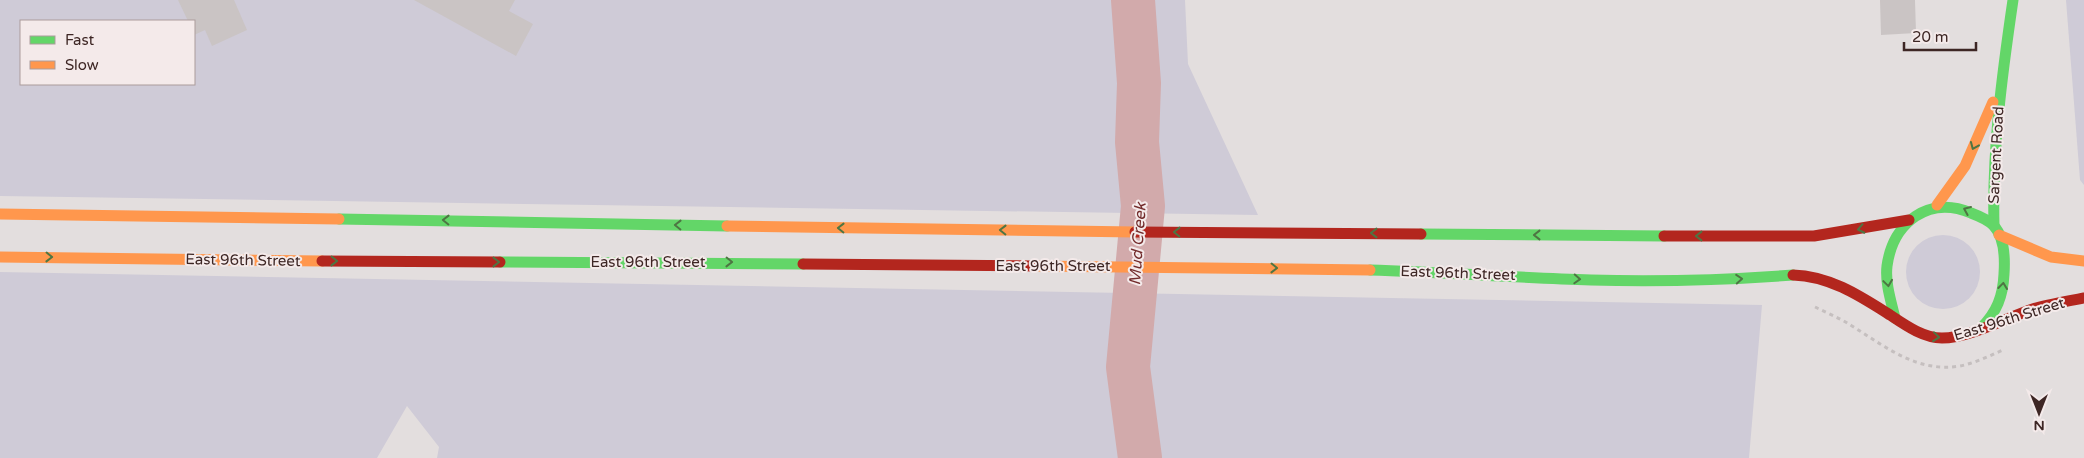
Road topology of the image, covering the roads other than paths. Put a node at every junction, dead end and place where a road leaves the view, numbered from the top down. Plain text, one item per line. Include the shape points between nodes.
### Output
1 (2013, 0) edge
2 (2000, 85) junction
3 (1938, 205) junction
4 (0, 214) edge
5 (1909, 220) junction
6 (1996, 231) junction
7 (0, 257) edge
8 (2084, 261) edge
9 (2084, 298) edge
10 (1895, 318) junction
11 (1981, 328) junction

1 - 2 main road, Sargent Road
2 -> 3 main road, Sargent Road via 1965,166
2 - 6 main road, Sargent Road via 1993,194
3 - 5 main road
6 -> 3 main road via 1965,208
5 -> 4 main road via 1807,236 1052,231
5 -> 10 main road via 1892,247 1887,265
6 - 8 main road via 2048,256
11 -> 6 main road via 1994,315 2000,302 2004,262
7 -> 10 main road, East 96th Street via 1226,267 1447,272 1591,280 1808,276 1846,288
9 - 11 main road, East 96th Street via 2037,308
10 -> 11 main road, East 96th Street via 1929,336 1950,338

